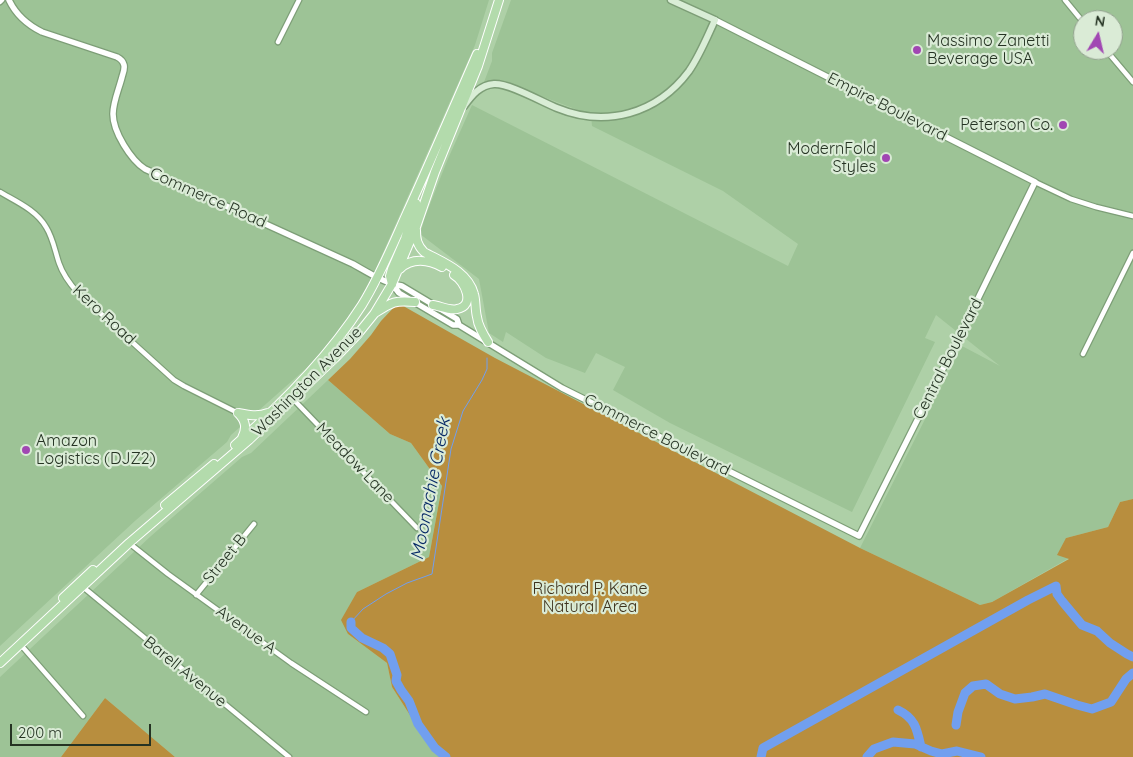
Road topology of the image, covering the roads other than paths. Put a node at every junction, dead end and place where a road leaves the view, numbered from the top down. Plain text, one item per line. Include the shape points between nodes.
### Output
1 (9, 0) edge
2 (299, 0) edge
3 (498, 0) edge
4 (671, 0) edge
5 (1065, 0) edge
6 (1073, 10) edge
7 (493, 18) junction
8 (715, 20) junction
9 (278, 42) dead end
10 (1114, 60) edge
11 (1133, 82) edge
12 (459, 113) junction
13 (422, 182) junction
14 (1036, 182) junction
15 (0, 192) edge
16 (1133, 216) edge
17 (416, 227) junction
18 (1133, 252) edge
19 (398, 270) junction
20 (378, 278) junction
21 (392, 284) junction
22 (415, 302) junction
23 (433, 304) junction
24 (374, 314) junction
25 (459, 325) junction
26 (488, 342) junction
27 (1083, 354) dead end
28 (293, 398) junction
29 (238, 413) junction
30 (270, 413) junction
31 (242, 439) junction
32 (254, 524) dead end
33 (417, 528) dead end
34 (859, 536) joint
35 (129, 543) junction
36 (83, 587) junction
37 (196, 595) junction
38 (20, 644) junction
39 (0, 656) edge
40 (0, 663) edge
41 (366, 712) dead end
42 (84, 716) dead end
43 (289, 757) edge

1 - 20 street, Commerce Road via 21,18 34,28 117,57 123,62 113,120 139,166
2 - 9 street
3 - 7 main road, Washington Avenue
4 - 8 main road, Empire Boulevard
5 - 6 street
7 - 12 main road, Washington Avenue
7 - 13 main road, Washington Avenue
8 - 12 main road via 684,77 664,96 635,112 612,117 578,115 494,84 473,94
8 - 14 street, Empire Boulevard
10 - 11 street
12 - 17 main road, Washington Avenue
13 - 20 main road, Washington Avenue
13 - 21 main road via 406,237 392,269
14 - 16 street, Empire Boulevard via 1071,199
14 - 34 street, Central Boulevard
15 - 29 street, Kero Road via 41,219 50,234 62,270 77,291 174,380
17 - 19 main road, Washington Avenue
17 - 26 main road via 420,248 468,281 474,294 479,325
18 - 27 street
19 - 21 main road, Washington Avenue
19 - 23 main road via 405,264 428,261 458,277 466,287 468,296 462,307 455,310
20 - 21 street, Commerce Road
20 - 30 main road, Washington Avenue via 324,355
21 - 22 street, Commerce Boulevard via 399,293
21 - 23 street, Commerce Boulevard via 402,286
21 - 24 main road, Washington Avenue
22 - 24 main road via 393,302
22 - 25 street, Commerce Boulevard via 453,325
23 - 25 street, Commerce Boulevard via 457,319
24 - 28 main road, Washington Avenue
25 - 26 street, Commerce Boulevard
26 - 34 street, Commerce Boulevard via 569,391
28 - 33 street, Meadow Lane
28 - 35 main road, Washington Avenue
29 - 30 main road via 262,416
29 - 31 main road via 246,426
30 - 31 main road, Washington Avenue
31 - 39 main road, Washington Avenue via 124,540
32 - 37 street, Street B
35 - 36 main road, Washington Avenue
35 - 37 street, Avenue A
36 - 38 main road, Washington Avenue
36 - 43 street, Barell Avenue
37 - 41 street, Avenue A via 293,665
38 - 40 main road, Washington Avenue
38 - 42 street

